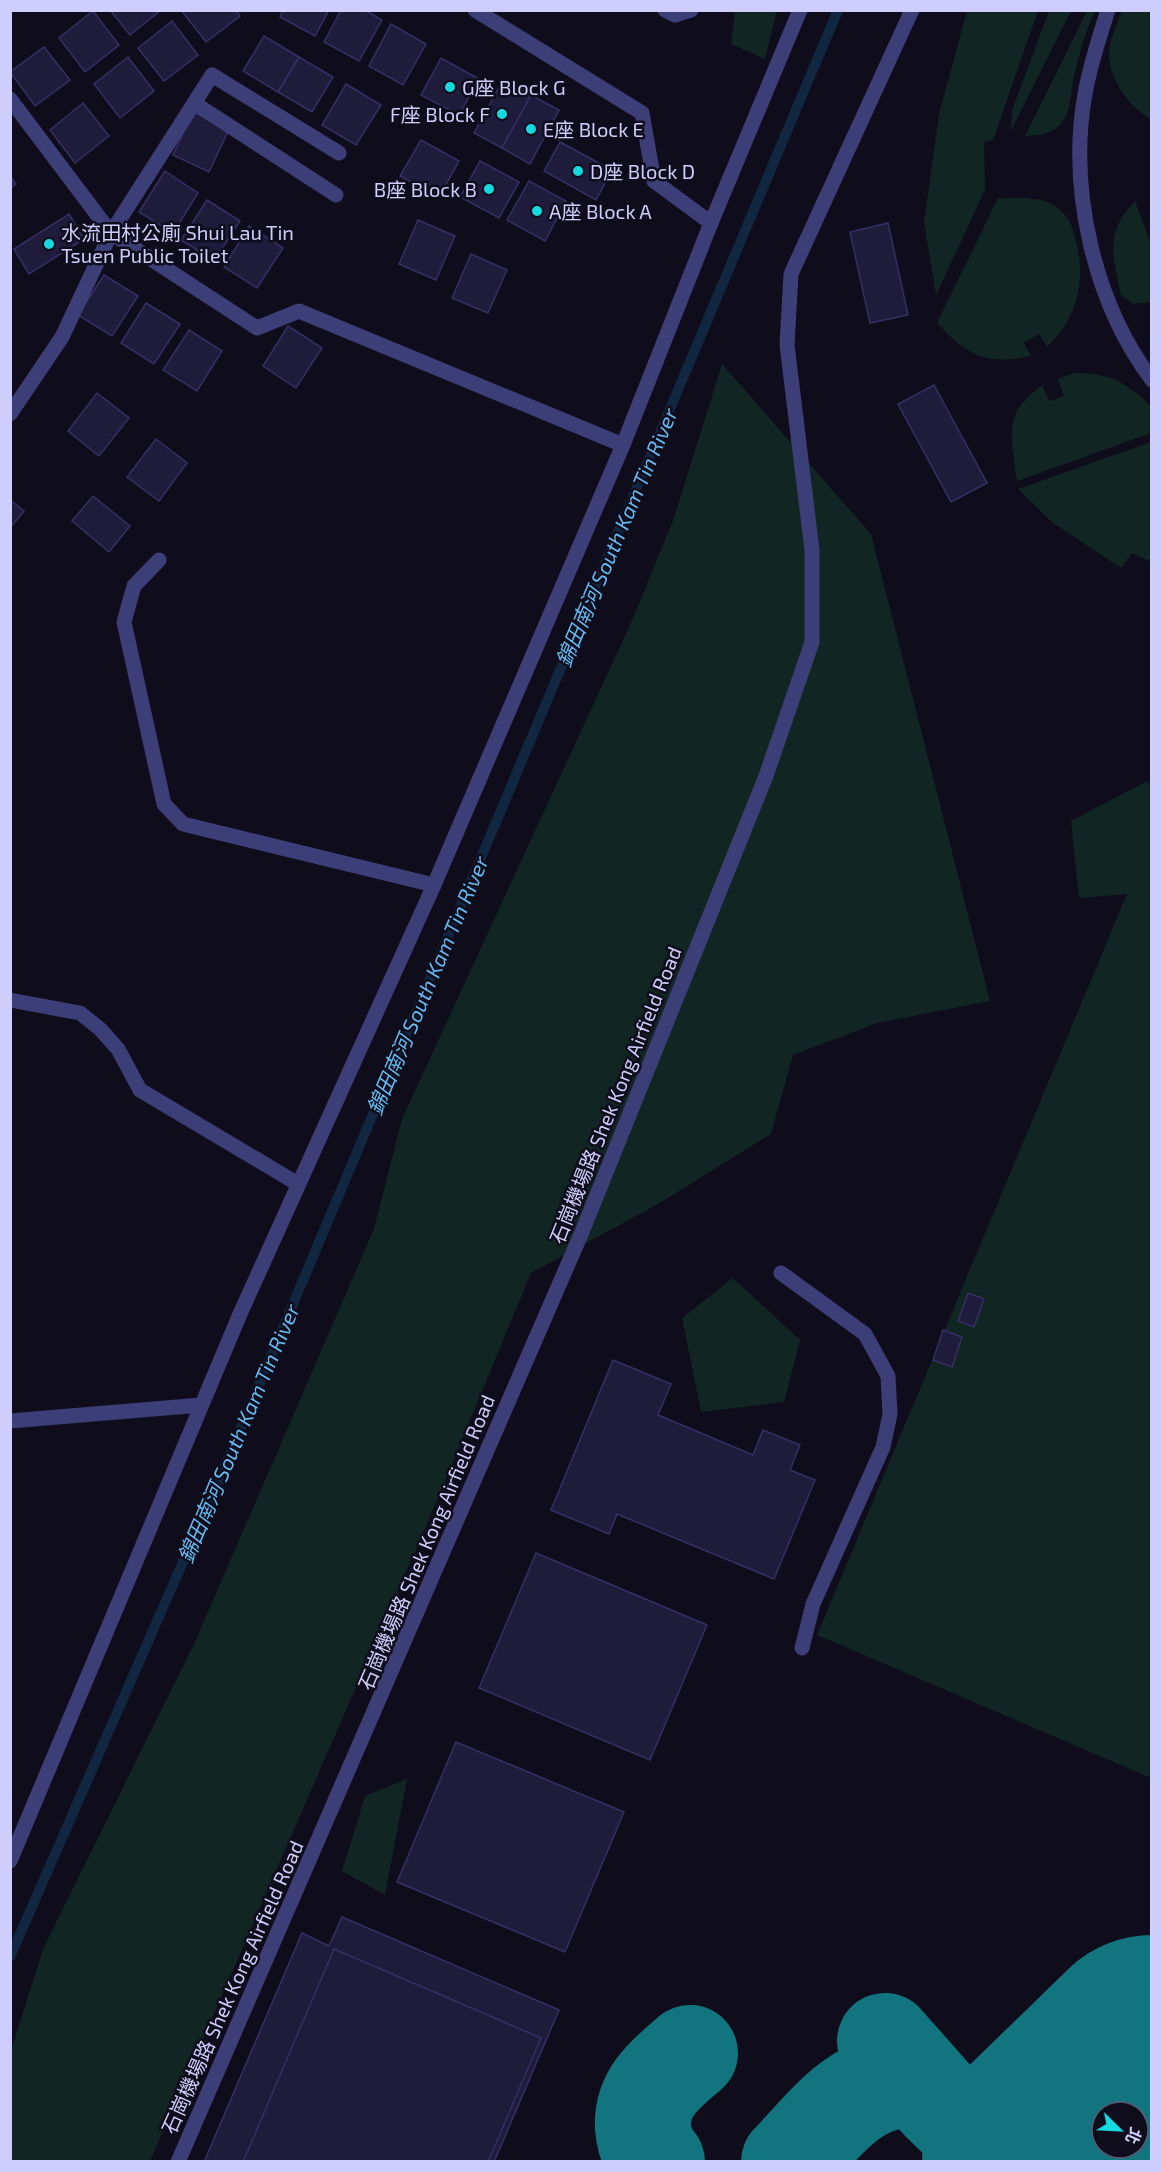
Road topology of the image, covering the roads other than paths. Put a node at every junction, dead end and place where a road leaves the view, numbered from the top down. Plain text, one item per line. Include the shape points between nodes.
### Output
1 (475, 10) edge
2 (665, 10) edge
3 (690, 10) edge
4 (800, 10) edge
5 (912, 10) edge
6 (1108, 10) edge
7 (10, 99) edge
8 (194, 103) junction
9 (339, 153) dead end
10 (336, 195) dead end
11 (711, 223) junction
12 (111, 233) junction
13 (1152, 380) edge
14 (10, 414) edge
15 (623, 445) junction
16 (159, 560) dead end
17 (434, 885) junction
18 (10, 1000) edge
19 (298, 1184) junction
20 (781, 1273) dead end
21 (201, 1405) junction
22 (10, 1421) edge
23 (802, 1648) dead end
24 (10, 1861) edge
25 (178, 2162) edge

1 - 11 street via 642,113 654,181
2 - 3 street via 675,15
4 - 11 street
5 - 25 street, 石崗機場路 Shek Kong Airfield Road via 791,274 787,345 812,550 812,642 766,776 582,1232
6 - 13 street via 1085,95 1080,142 1088,236 1119,325
7 - 12 street
8 - 9 street via 212,75
8 - 10 street
8 - 12 street
11 - 15 street
12 - 14 street via 62,338
12 - 15 street via 257,328 299,312
15 - 17 street
16 - 17 street via 134,586 124,622 164,804 183,824
17 - 19 street
18 - 19 street via 80,1012 118,1049 140,1090
19 - 21 street
20 - 23 street via 865,1334 888,1376 890,1414 883,1446 813,1604
21 - 22 street
21 - 24 street

